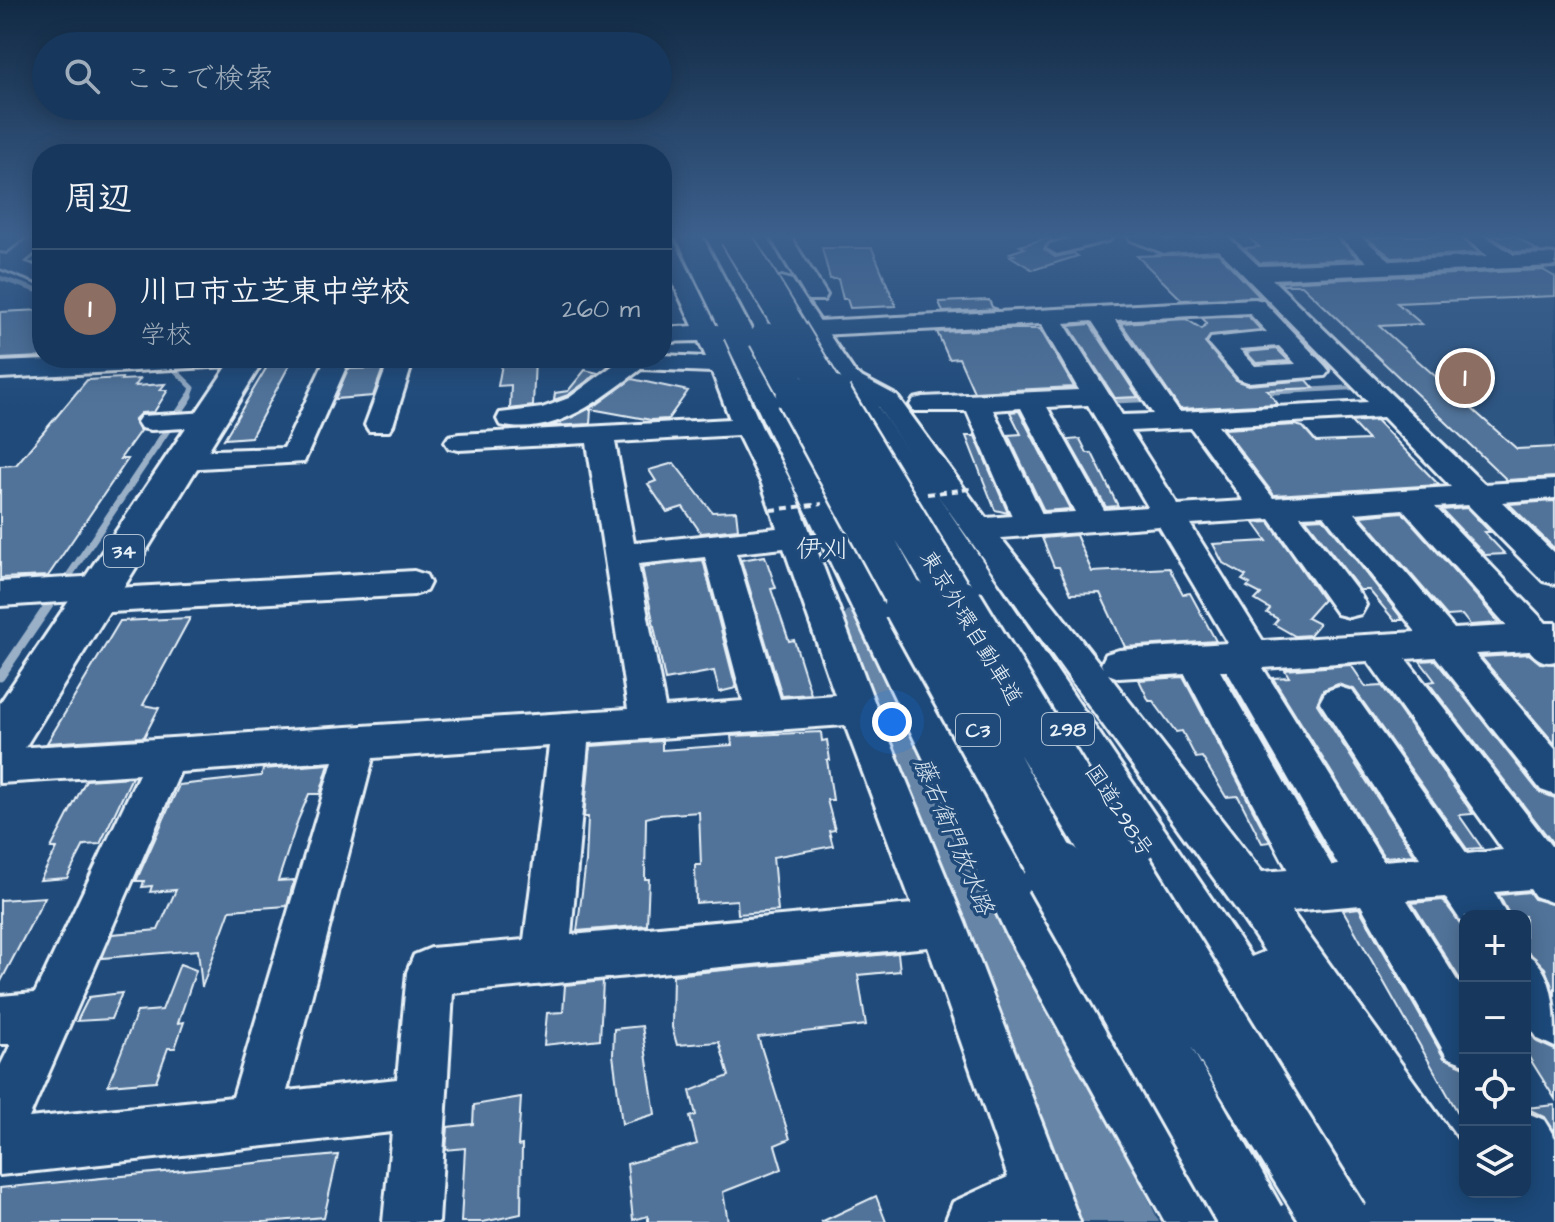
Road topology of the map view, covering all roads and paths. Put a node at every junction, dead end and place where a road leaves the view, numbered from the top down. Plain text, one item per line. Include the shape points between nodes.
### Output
1 (681, 293) edge
2 (707, 293) edge
3 (739, 293) edge
4 (799, 293) edge
5 (801, 293) edge
6 (1277, 293) edge
7 (1255, 306) junction
8 (1286, 306) junction
9 (812, 312) junction
10 (1100, 315) junction
11 (1049, 318) junction
12 (672, 336) edge
13 (1285, 338) dead end
14 (722, 343) junction
15 (672, 353) edge
16 (43, 368) edge
17 (219, 368) edge
18 (334, 368) edge
19 (399, 368) edge
20 (626, 368) edge
21 (0, 370) edge
22 (1096, 397) junction
23 (1030, 400) junction
24 (977, 403) junction
25 (923, 405) dead end
26 (1391, 409) junction
27 (1185, 420) junction
28 (497, 421) dead end
29 (1112, 424) junction
30 (379, 425) dead end
31 (747, 426) junction
32 (179, 429) junction
33 (600, 435) junction
34 (459, 442) dead end
35 (1542, 490) edge
36 (1475, 494) junction
37 (1410, 498) junction
38 (1331, 503) junction
39 (1271, 508) junction
40 (1168, 515) junction
41 (1555, 515) edge
42 (1094, 520) junction
43 (1031, 525) junction
44 (960, 531) junction
45 (797, 536) junction
46 (718, 545) junction
47 (622, 555) junction
48 (1555, 573) edge
49 (414, 583) dead end
50 (76, 593) junction
51 (0, 594) edge
52 (1349, 605) dead end
53 (1445, 643) junction
54 (1549, 643) edge
55 (1377, 647) junction
56 (1245, 656) junction
57 (1195, 659) junction
58 (1119, 664) dead end
59 (1339, 702) dead end
60 (858, 709) junction
61 (766, 715) junction
62 (649, 722) junction
63 (570, 727) junction
64 (358, 743) junction
65 (0, 744) edge
66 (167, 756) junction
67 (0, 766) edge
68 (1555, 778) edge
69 (1550, 873) edge
70 (1457, 875) junction
71 (1371, 883) junction
72 (1321, 888) junction
73 (1252, 894) junction
74 (1480, 910) edge
75 (1028, 915) junction
76 (942, 923) junction
77 (545, 960) junction
78 (1528, 982) edge
79 (50, 1016) junction
80 (0, 1020) edge
81 (1555, 1022) edge
82 (1459, 1029) edge
83 (420, 1103) junction
84 (253, 1119) junction
85 (0, 1124) edge
86 (0, 1148) edge
87 (1531, 1149) edge
88 (1555, 1189) edge
89 (1555, 1203) edge
90 (1046, 1206) edge
91 (1463, 1219) edge
92 (411, 1222) edge
93 (973, 1222) edge
94 (1194, 1222) edge
95 (1205, 1222) edge
96 (1253, 1222) edge
97 (1337, 1222) edge
98 (1387, 1222) edge

1 - 14 street
2 - 14 main road
3 - 96 main road, 東京外環自動車道 / C3, bridge
4 - 97 main road, 東京外環自動車道 / C3, bridge via 1075,798
5 - 9 main road, 国道298号 / 298
6 - 8 street
7 - 8 street
7 - 10 street
7 - 13 street
8 - 26 street
9 - 11 street
9 - 14 street
9 - 44 main road, 国道298号 / 298 via 837,374
10 - 11 street
10 - 27 street
11 - 22 street
12 - 14 street
14 - 15 street
14 - 31 street
14 - 75 main road
16 - 21 street
17 - 32 main road, 34
18 - 32 street via 294,456
19 - 30 street
20 - 28 street via 578,404 546,416
22 - 23 street
22 - 29 street
23 - 24 street
23 - 42 street
24 - 25 street
24 - 43 street
26 - 27 street
26 - 36 street
27 - 29 street
27 - 39 street
29 - 40 street
31 - 33 street
31 - 45 street
32 - 50 main road, 34
33 - 34 street
33 - 47 street
35 - 36 street
35 - 41 street
36 - 37 street
36 - 48 street
37 - 38 street
37 - 54 street
38 - 39 street
38 - 53 street
39 - 40 street
39 - 52 street
40 - 42 street
40 - 56 street
42 - 43 street
43 - 44 street
44 - 73 street
44 - 91 main road via 1165,836
44 - 98 main road, 国道298号 / 298
45 - 46 street
45 - 60 street
46 - 47 street
46 - 61 street
47 - 62 street
49 - 50 street
50 - 51 street
50 - 65 main road, 34
53 - 54 street
53 - 55 street
53 - 68 street
55 - 56 street
55 - 69 street
56 - 57 street
56 - 71 street
57 - 58 street
57 - 72 street
59 - 70 street
60 - 61 street
60 - 76 street
61 - 62 street
62 - 63 street
63 - 64 street
63 - 77 street
64 - 66 street
64 - 84 street
66 - 67 street
66 - 79 street
69 - 70 street
70 - 71 street
70 - 74 street
71 - 72 street
71 - 82 street
72 - 73 street
73 - 91 street
75 - 94 main road
75 - 95 main road
76 - 77 street
76 - 90 street
77 - 83 street via 431,972
78 - 81 street
79 - 80 street
79 - 85 street
83 - 84 street
83 - 92 street
84 - 86 street
87 - 88 street
89 - 91 street
90 - 93 street

